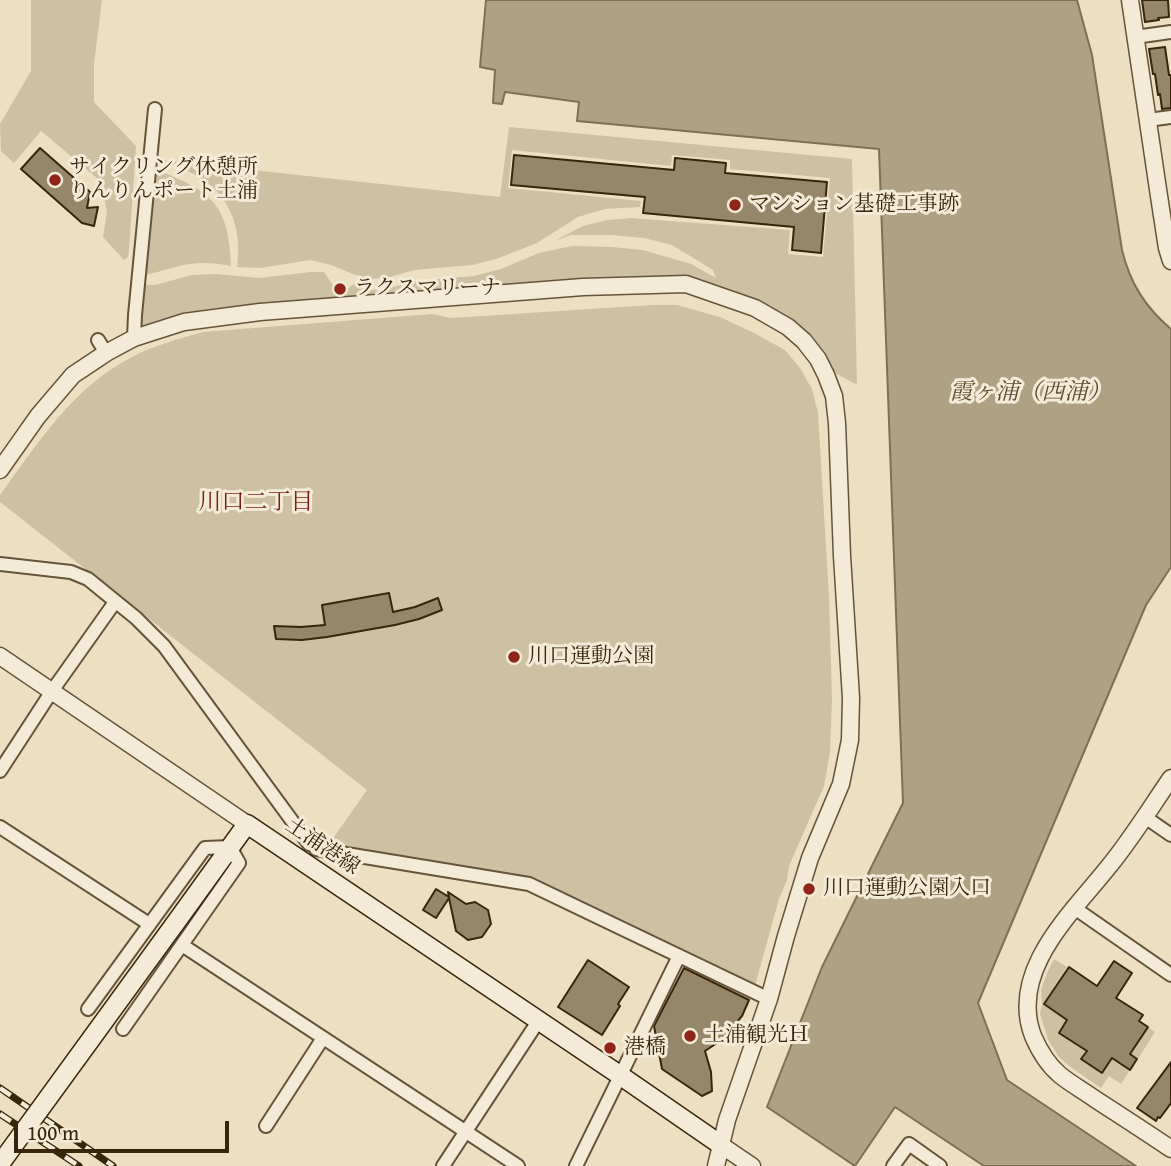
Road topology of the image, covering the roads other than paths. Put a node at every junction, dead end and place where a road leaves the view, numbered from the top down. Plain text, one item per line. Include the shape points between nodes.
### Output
1 (1130, 0) edge
2 (1171, 32) edge
3 (1135, 37) junction
4 (155, 109) dead end
5 (1171, 117) edge
6 (1147, 120) junction
7 (1165, 195) edge
8 (1171, 261) edge
9 (134, 338) junction
10 (0, 470) edge
11 (0, 564) edge
12 (115, 602) junction
13 (0, 656) edge
14 (52, 691) junction
15 (0, 771) edge
16 (1171, 778) edge
17 (1144, 817) junction
18 (247, 824) junction
19 (0, 827) edge
20 (1171, 835) edge
21 (230, 847) junction
22 (1073, 907) junction
23 (149, 924) junction
24 (182, 945) junction
25 (679, 957) junction
26 (1171, 975) edge
27 (769, 999) junction
28 (88, 1009) dead end
29 (539, 1020) junction
30 (123, 1030) dead end
31 (323, 1038) junction
32 (621, 1076) junction
33 (266, 1126) dead end
34 (465, 1132) junction
35 (721, 1145) junction
36 (1171, 1149) edge
37 (746, 1163) edge
38 (0, 1164) edge
39 (443, 1166) edge
40 (518, 1166) edge
41 (576, 1166) edge
42 (716, 1166) edge
43 (893, 1166) edge
44 (940, 1166) edge

1 - 3 street
2 - 3 street
3 - 6 street
4 - 9 street
5 - 6 street
6 - 7 street
7 - 8 street
9 - 10 street via 102,346 38,416
9 - 27 street via 184,323 260,312 583,287 686,284 755,307 804,341 818,359 834,396 850,740 841,784 810,858
11 - 12 street via 71,572 88,579
12 - 14 street
12 - 25 street via 164,646 312,846 529,884
13 - 14 street
14 - 15 street
14 - 18 street
16 - 17 street
17 - 20 street
17 - 22 street
18 - 21 main road
18 - 29 main road, 土浦港線
19 - 23 street
21 - 23 street via 205,848
21 - 24 street via 239,863
21 - 38 main road, bridge
22 - 26 street
22 - 36 street via 1035,967 1029,985 1027,1010 1037,1047 1060,1075
23 - 28 street
24 - 30 street
24 - 31 street
25 - 27 street
25 - 32 street
27 - 35 street
29 - 32 main road, 土浦港線
29 - 34 street
31 - 33 street
31 - 34 street
32 - 35 main road, 土浦港線
32 - 41 street
34 - 39 street
34 - 40 street
35 - 37 street
35 - 42 street
43 - 44 street via 909,1144

